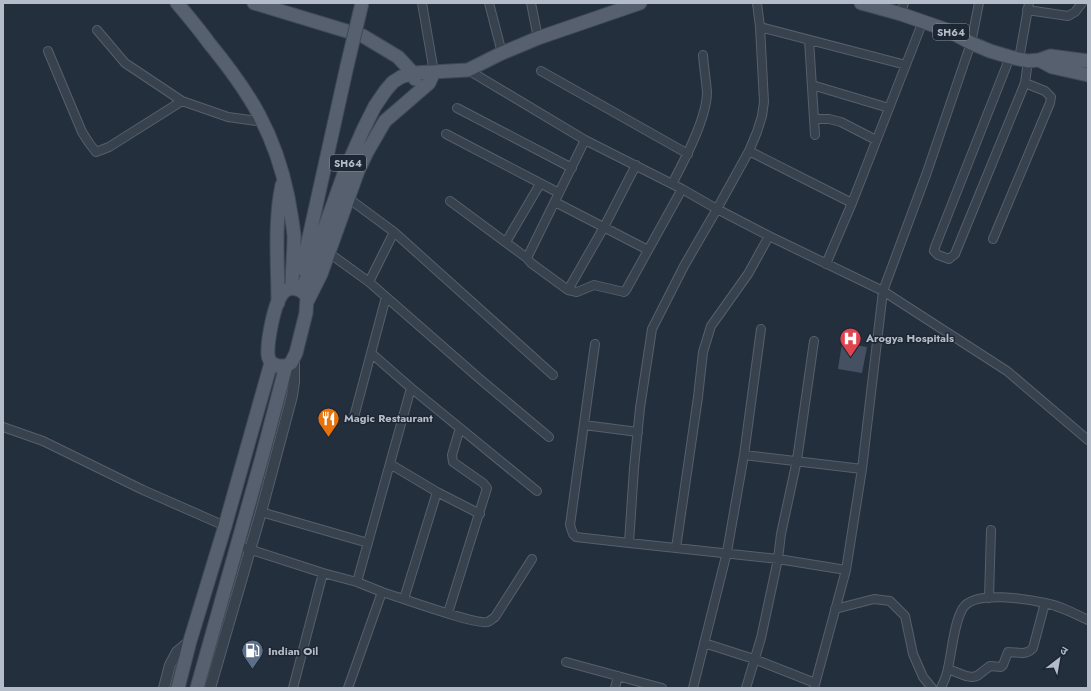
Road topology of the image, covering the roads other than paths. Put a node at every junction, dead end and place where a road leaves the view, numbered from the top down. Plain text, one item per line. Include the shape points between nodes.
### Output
1 (177, 3) edge
2 (254, 3) edge
3 (362, 3) edge
4 (422, 3) edge
5 (489, 3) edge
6 (531, 3) edge
7 (640, 3) edge
8 (757, 3) edge
9 (861, 3) edge
10 (979, 3) edge
11 (1082, 3) edge
12 (1028, 7) edge
13 (903, 9) edge
14 (923, 21) junction
15 (760, 27) junction
16 (97, 30) dead end
17 (538, 38) junction
18 (809, 40) junction
19 (971, 43) junction
20 (48, 51) dead end
21 (502, 53) junction
22 (703, 55) dead end
23 (1024, 59) junction
24 (1088, 61) edge
25 (906, 66) junction
26 (468, 70) junction
27 (541, 71) dead end
28 (434, 72) junction
29 (413, 73) junction
30 (1088, 75) edge
31 (1025, 83) junction
32 (812, 85) junction
33 (420, 92) junction
34 (182, 101) junction
35 (457, 108) dead end
36 (889, 108) junction
37 (814, 119) junction
38 (264, 122) junction
39 (446, 134) dead end
40 (815, 135) dead end
41 (585, 140) junction
42 (876, 140) junction
43 (748, 151) junction
44 (688, 154) junction
45 (636, 166) junction
46 (572, 168) junction
47 (284, 178) junction
48 (540, 184) junction
49 (672, 184) junction
50 (682, 189) junction
51 (559, 194) junction
52 (348, 198) junction
53 (450, 201) dead end
54 (555, 202) junction
55 (852, 203) junction
56 (717, 209) junction
57 (604, 227) junction
58 (394, 232) junction
59 (769, 236) junction
60 (993, 239) dead end
61 (506, 242) junction
62 (648, 250) junction
63 (329, 253) junction
64 (527, 258) junction
65 (826, 264) junction
66 (369, 282) junction
67 (568, 290) junction
68 (883, 291) junction
69 (300, 292) junction
70 (386, 297) junction
71 (278, 303) junction
72 (762, 329) dead end
73 (814, 341) dead end
74 (595, 344) dead end
75 (371, 353) junction
76 (290, 362) junction
77 (272, 363) junction
78 (553, 375) dead end
79 (411, 388) junction
80 (354, 417) dead end
81 (584, 425) junction
82 (3, 427) edge
83 (460, 428) junction
84 (638, 432) junction
85 (549, 437) dead end
86 (1088, 440) edge
87 (744, 455) junction
88 (797, 460) junction
89 (390, 464) junction
90 (862, 469) junction
91 (537, 491) dead end
92 (437, 492) junction
93 (262, 512) junction
94 (480, 514) junction
95 (225, 526) junction
96 (991, 530) dead end
97 (368, 543) junction
98 (629, 543) junction
99 (236, 545) junction
100 (676, 548) junction
101 (250, 549) junction
102 (727, 552) junction
103 (532, 559) dead end
104 (778, 559) junction
105 (846, 570) junction
106 (323, 573) junction
107 (356, 582) junction
108 (382, 592) junction
109 (989, 598) junction
110 (404, 599) junction
111 (1045, 603) junction
112 (835, 609) junction
113 (448, 614) junction
114 (1088, 620) edge
115 (190, 641) junction
116 (704, 643) junction
117 (754, 659) junction
118 (566, 662) dead end
119 (948, 669) junction
120 (618, 676) junction
121 (815, 685) edge
122 (656, 687) edge
123 (164, 688) edge
124 (178, 688) edge
125 (197, 688) edge
126 (210, 688) edge
127 (293, 688) edge
128 (348, 688) edge
129 (615, 688) edge
130 (693, 688) edge
131 (746, 688) edge
132 (932, 688) edge
133 (941, 688) edge

1 - 38 main road via 250,97
2 - 29 main road via 363,36 398,57
3 - 69 main road, bridge
4 - 28 street
5 - 21 street
6 - 17 street
7 - 17 main road, SH64
8 - 15 street
9 - 13 main road, SH64
10 - 19 street
11 - 12 street via 1068,16
12 - 23 street
13 - 14 main road, SH64
14 - 19 main road, SH64
14 - 25 street
15 - 18 street
15 - 43 street via 763,109 757,132
16 - 34 street via 125,63
17 - 21 main road, SH64
18 - 25 street
18 - 32 street
19 - 23 main road, SH64 via 990,52
19 - 68 street
20 - 34 street via 82,132 96,152 109,147
21 - 26 main road, SH64
22 - 44 street via 707,94
23 - 24 main road, SH64 via 1050,56
23 - 30 main road, SH64
23 - 31 street
23 - 31 street via 935,247 934,251 938,254 949,259 955,254
25 - 36 street
26 - 28 main road, SH64
26 - 41 street
27 - 44 street
28 - 29 main road, SH64
28 - 33 main road, SH64
29 - 33 main road
29 - 69 main road, SH64 via 393,82 375,106 345,171
31 - 60 street via 1045,91 1051,96 1050,103
32 - 36 street
32 - 37 street
33 - 52 main road, SH64 via 385,120 367,152
34 - 38 street via 228,117
35 - 46 street
36 - 42 street
37 - 40 street
37 - 42 street via 829,118 841,122
38 - 47 main road
39 - 48 street
41 - 45 street
41 - 46 street
42 - 55 street
43 - 55 street
43 - 56 street
44 - 49 street
45 - 49 street
45 - 57 street
46 - 51 street
47 - 69 main road
47 - 71 main road via 278,220
48 - 51 street
48 - 61 street
49 - 50 street
50 - 56 street
50 - 62 street
51 - 54 street
52 - 58 street
52 - 63 main road, SH64
53 - 61 street
54 - 57 street
54 - 64 street
55 - 65 street
56 - 59 street
56 - 84 street via 652,329
57 - 62 street
57 - 67 street
58 - 66 street
58 - 78 street
59 - 65 street
59 - 100 street via 748,274 711,326 704,352
61 - 64 street
62 - 67 street via 624,292 594,285 577,292
63 - 66 street
63 - 69 main road, SH64 via 321,274
64 - 67 street
65 - 68 street
66 - 70 street
68 - 86 street via 1007,371
68 - 90 street
69 - 71 main road via 282,294
69 - 76 main road via 302,333 296,353
70 - 75 street
70 - 85 street
71 - 77 main road via 268,346 268,356
72 - 87 street
73 - 88 street
74 - 81 street
75 - 79 street
75 - 80 street
76 - 77 main road via 278,366
76 - 93 street via 294,382 292,396
76 - 99 main road
77 - 95 main road
79 - 83 street
79 - 89 street
81 - 84 street
81 - 98 street via 570,525 573,534 576,537
82 - 95 street via 43,441
83 - 91 street
83 - 94 street via 452,455 453,462 486,486
84 - 98 street
87 - 88 street
87 - 102 street
88 - 90 street
88 - 104 street
89 - 92 street
89 - 97 street
90 - 105 street
92 - 94 street
92 - 110 street
93 - 97 street
93 - 101 street
94 - 113 street
95 - 115 main road
96 - 109 street
97 - 107 street
98 - 100 street
99 - 101 street
99 - 125 main road
100 - 102 street
101 - 106 street
101 - 126 street
102 - 104 street
102 - 116 street
103 - 113 street via 495,617 487,622 479,622
104 - 105 street
104 - 117 street
105 - 112 street
106 - 107 street
106 - 127 street
107 - 108 street
108 - 110 street
108 - 128 street
109 - 111 street via 1012,598
109 - 119 street via 976,599 963,608
110 - 113 street
111 - 114 street
111 - 119 street via 1033,648 1029,652 1008,652 1001,667 990,666 977,676 966,676
112 - 121 street
112 - 132 street via 874,599 890,601 905,616 913,654 923,677
115 - 123 street via 177,652 170,665
115 - 124 main road
116 - 117 street
116 - 130 street
117 - 121 street
117 - 131 street
118 - 120 street
119 - 133 street
120 - 122 street
120 - 129 street

